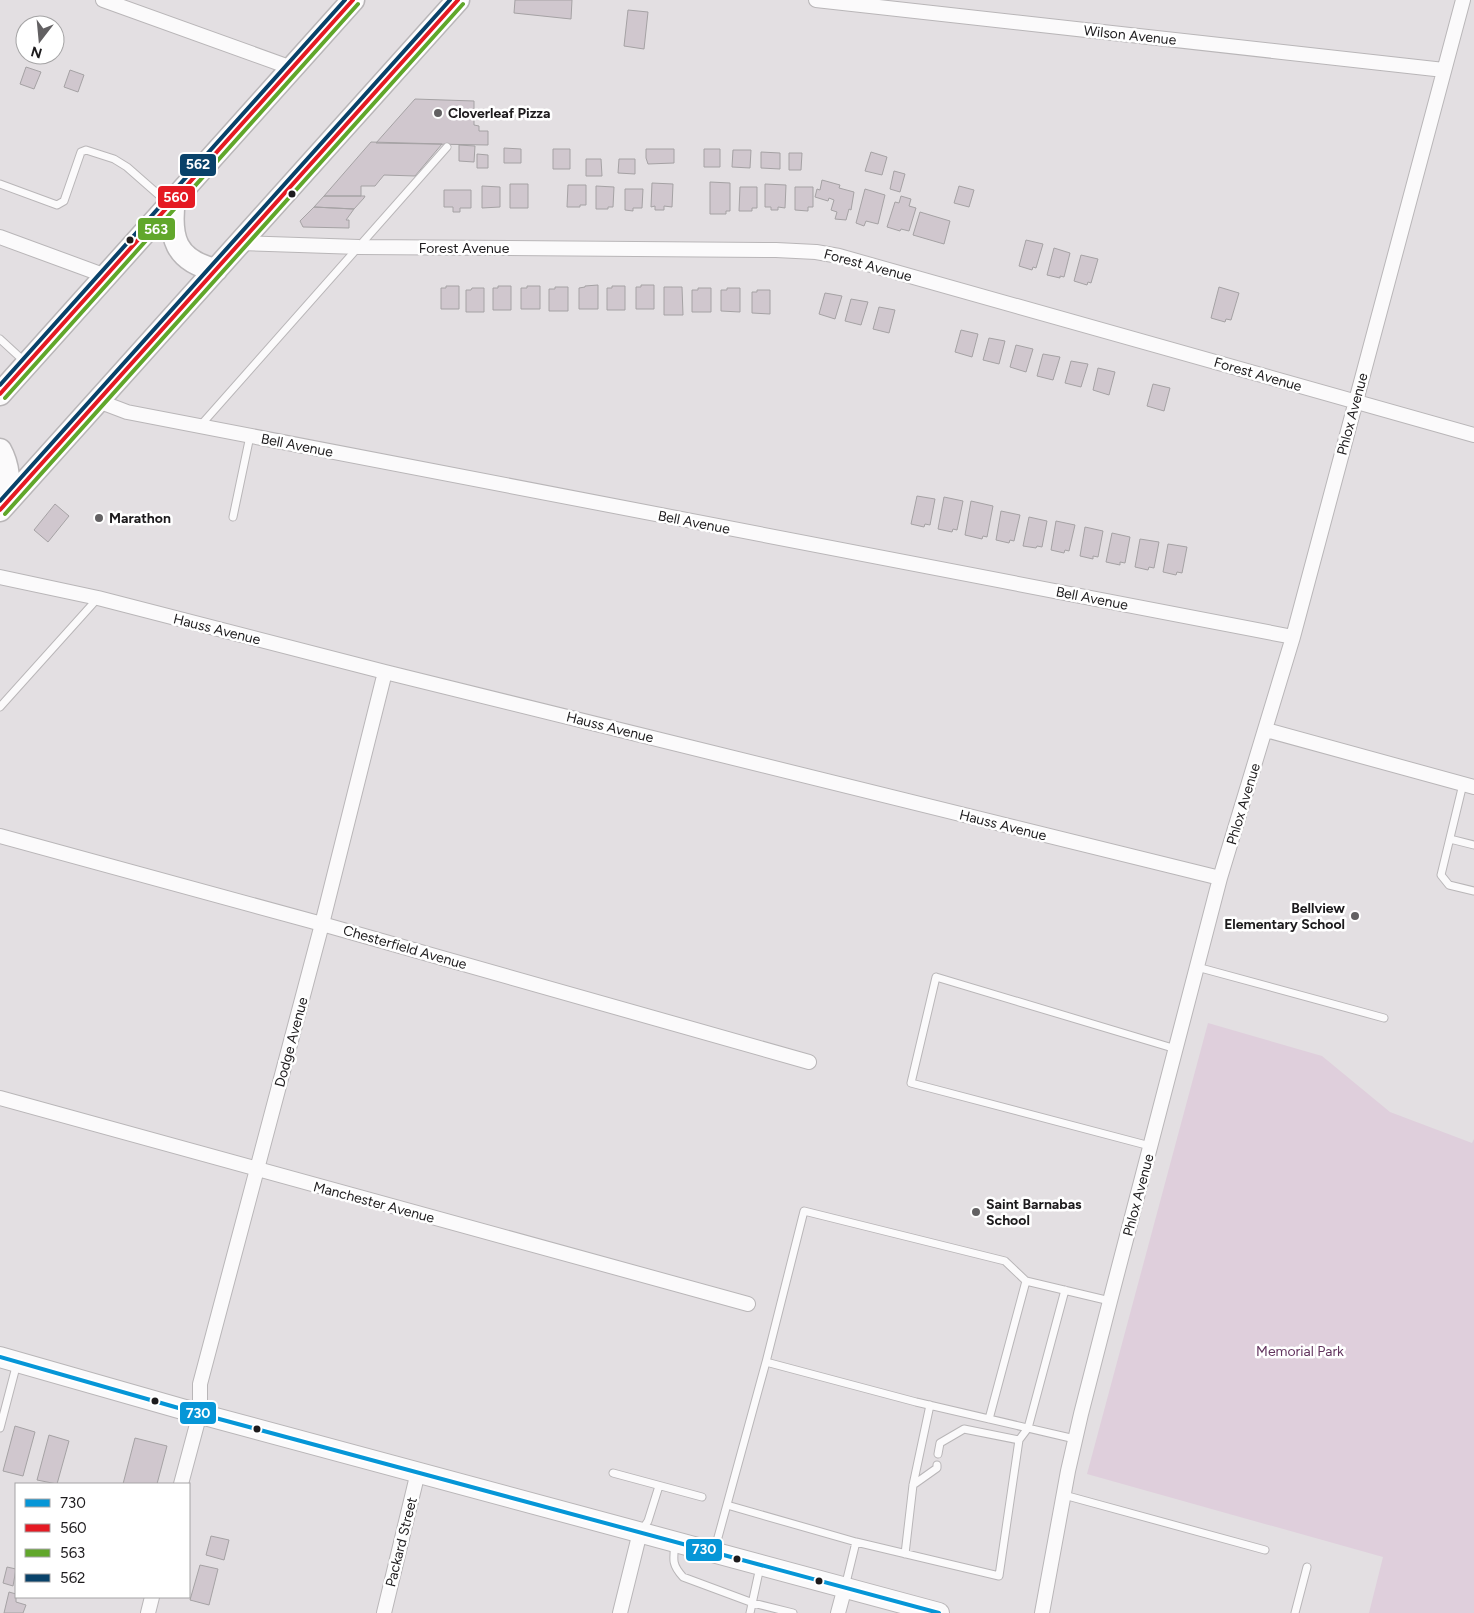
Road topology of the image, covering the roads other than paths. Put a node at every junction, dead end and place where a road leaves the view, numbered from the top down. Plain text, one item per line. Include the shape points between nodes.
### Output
1 (103, 0) edge
2 (353, 0) edge
3 (458, 0) edge
4 (816, 0) edge
5 (1463, 0) edge
6 (292, 68) junction
7 (1444, 70) junction
8 (447, 147) dead end
9 (0, 184) edge
10 (172, 202) junction
11 (0, 237) edge
12 (240, 243) junction
13 (359, 247) junction
14 (216, 270) junction
15 (106, 276) junction
16 (0, 339) edge
17 (27, 364) junction
18 (0, 394) edge
19 (98, 400) junction
20 (1355, 402) junction
21 (200, 426) junction
22 (1474, 435) edge
23 (250, 436) junction
24 (0, 450) edge
25 (4, 506) edge
26 (233, 517) dead end
27 (0, 577) edge
28 (98, 598) junction
29 (1293, 637) junction
30 (386, 672) junction
31 (0, 707) edge
32 (1266, 730) junction
33 (1468, 785) edge
34 (0, 836) edge
35 (1450, 839) junction
36 (1474, 846) edge
37 (1220, 878) junction
38 (1474, 891) edge
39 (322, 924) junction
40 (1197, 967) junction
41 (1384, 1018) dead end
42 (1176, 1048) junction
43 (809, 1062) dead end
44 (0, 1098) edge
45 (1150, 1146) junction
46 (257, 1170) junction
47 (1026, 1281) junction
48 (1065, 1290) junction
49 (1110, 1301) junction
50 (748, 1304) dead end
51 (9, 1360) edge
52 (766, 1362) junction
53 (930, 1405) junction
54 (200, 1413) junction
55 (989, 1419) junction
56 (0, 1428) edge
57 (1028, 1428) junction
58 (1075, 1439) junction
59 (1019, 1440) junction
60 (938, 1454) dead end
61 (937, 1465) dead end
62 (418, 1472) junction
63 (612, 1473) dead end
64 (181, 1483) edge
65 (913, 1485) junction
66 (659, 1486) junction
67 (1064, 1495) junction
68 (702, 1497) dead end
69 (726, 1505) junction
70 (640, 1532) junction
71 (675, 1542) junction
72 (856, 1542) junction
73 (1265, 1550) dead end
74 (714, 1552) junction
75 (905, 1554) junction
76 (760, 1564) junction
77 (1307, 1567) dead end
78 (845, 1587) junction
79 (152, 1598) edge
80 (752, 1602) junction
81 (148, 1613) edge
82 (384, 1613) edge
83 (620, 1613) edge
84 (750, 1613) edge
85 (793, 1613) edge
86 (838, 1613) edge
87 (939, 1613) edge
88 (1042, 1613) edge
89 (1295, 1613) edge

1 - 6 street
2 - 6 main road
3 - 12 main road
4 - 7 street, Wilson Avenue
5 - 7 street, Phlox Avenue
6 - 10 main road
7 - 20 street, Phlox Avenue
8 - 13 lane
9 - 10 lane via 57,204 64,201 81,152 86,150 114,159
10 - 14 main road via 172,232 180,250 194,264
10 - 15 main road
11 - 15 street
12 - 13 street, Forest Avenue
12 - 14 main road
13 - 20 street, Forest Avenue via 816,252
13 - 21 lane
14 - 19 main road
15 - 17 main road
16 - 17 lane
17 - 18 main road
19 - 21 street, Bell Avenue via 127,412
19 - 25 main road
20 - 22 street, Forest Avenue
20 - 29 street, Phlox Avenue
21 - 23 street, Bell Avenue
23 - 26 lane
23 - 29 street, Bell Avenue
24 - 25 main road via 9,484
27 - 28 street, Hauss Avenue
28 - 30 street, Hauss Avenue
28 - 31 lane
29 - 32 street, Phlox Avenue
30 - 37 street, Hauss Avenue
30 - 39 street, Dodge Avenue
32 - 33 street
32 - 37 street, Phlox Avenue
33 - 35 lane
34 - 39 street, Chesterfield Avenue
35 - 36 lane
35 - 38 lane via 1441,875 1449,885
37 - 40 street, Phlox Avenue
39 - 43 street, Chesterfield Avenue
39 - 46 street, Dodge Avenue
40 - 41 lane
40 - 42 street, Phlox Avenue
42 - 45 street, Phlox Avenue
42 - 45 lane via 936,977 911,1083
44 - 46 street, Manchester Avenue
45 - 49 street, Phlox Avenue
46 - 50 street, Manchester Avenue
46 - 54 street, Dodge Avenue via 200,1384
47 - 48 lane
47 - 52 lane via 1005,1261 804,1211
47 - 55 lane
48 - 49 lane
48 - 57 lane
49 - 58 street, Phlox Avenue
51 - 54 main road
51 - 56 lane
52 - 53 lane
52 - 69 lane
53 - 55 lane
53 - 65 lane
54 - 62 main road
54 - 64 street, Dodge Avenue
55 - 57 lane
57 - 58 lane
57 - 59 lane
58 - 67 street, Phlox Avenue
59 - 60 lane via 964,1429 940,1443
59 - 75 lane via 998,1576
61 - 65 lane
62 - 70 main road
62 - 82 street, Packard Street
63 - 66 lane
65 - 75 lane
66 - 68 lane
66 - 70 lane via 648,1521
67 - 73 lane
67 - 88 street, Phlox Avenue
69 - 72 lane
69 - 74 lane
70 - 71 main road
70 - 83 street
71 - 74 main road
71 - 80 lane via 675,1568 683,1578
72 - 75 lane
72 - 78 lane
74 - 76 main road
76 - 78 main road
76 - 80 lane
77 - 89 lane
78 - 86 street
78 - 87 main road via 891,1603
79 - 81 street
80 - 84 lane
80 - 85 lane

